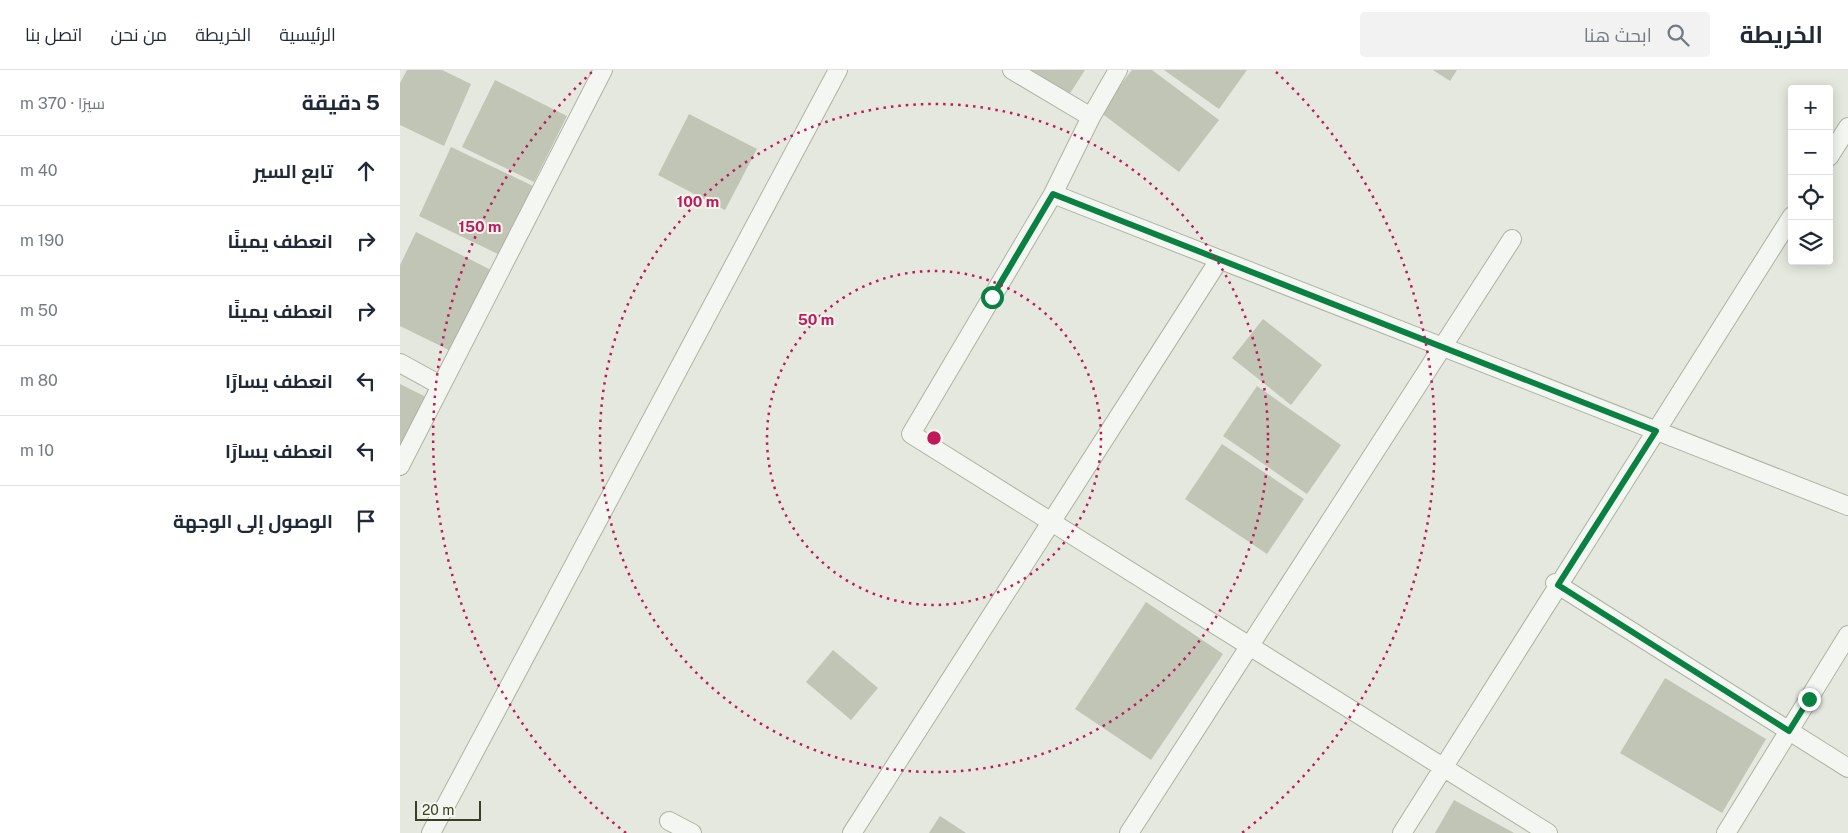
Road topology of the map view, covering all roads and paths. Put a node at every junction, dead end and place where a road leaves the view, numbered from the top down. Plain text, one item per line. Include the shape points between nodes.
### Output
1 (604, 70) edge
2 (838, 70) edge
3 (1012, 70) edge
4 (1118, 70) edge
5 (1091, 117) junction
6 (1848, 127) edge
7 (1833, 151) edge
8 (1053, 194) junction
9 (1789, 220) edge
10 (1512, 239) dead end
11 (1220, 260) junction
12 (1442, 347) junction
13 (400, 364) edge
14 (440, 385) junction
15 (1656, 431) junction
16 (400, 466) edge
17 (1848, 506) edge
18 (1052, 522) junction
19 (1557, 584) junction
20 (1848, 635) edge
21 (1250, 646) junction
22 (1789, 731) junction
23 (1443, 767) junction
24 (1848, 768) edge
25 (669, 821) dead end
26 (431, 833) edge
27 (692, 833) edge
28 (852, 833) edge
29 (1129, 833) edge
30 (1402, 833) edge
31 (1548, 833) edge
32 (1726, 833) edge

1 - 14 street
2 - 26 street
3 - 5 street
4 - 5 street
5 - 8 street
6 - 7 street
8 - 11 street
8 - 18 street via 911,434
9 - 15 street
10 - 12 street
11 - 12 street
11 - 18 street
12 - 15 street
12 - 21 street
13 - 14 street
14 - 16 street
15 - 17 street
15 - 19 street
18 - 21 street
18 - 28 street
19 - 22 street
19 - 23 street
20 - 22 street
21 - 23 street
21 - 29 street
22 - 24 street
22 - 32 street
23 - 30 street
23 - 31 street
25 - 27 street

